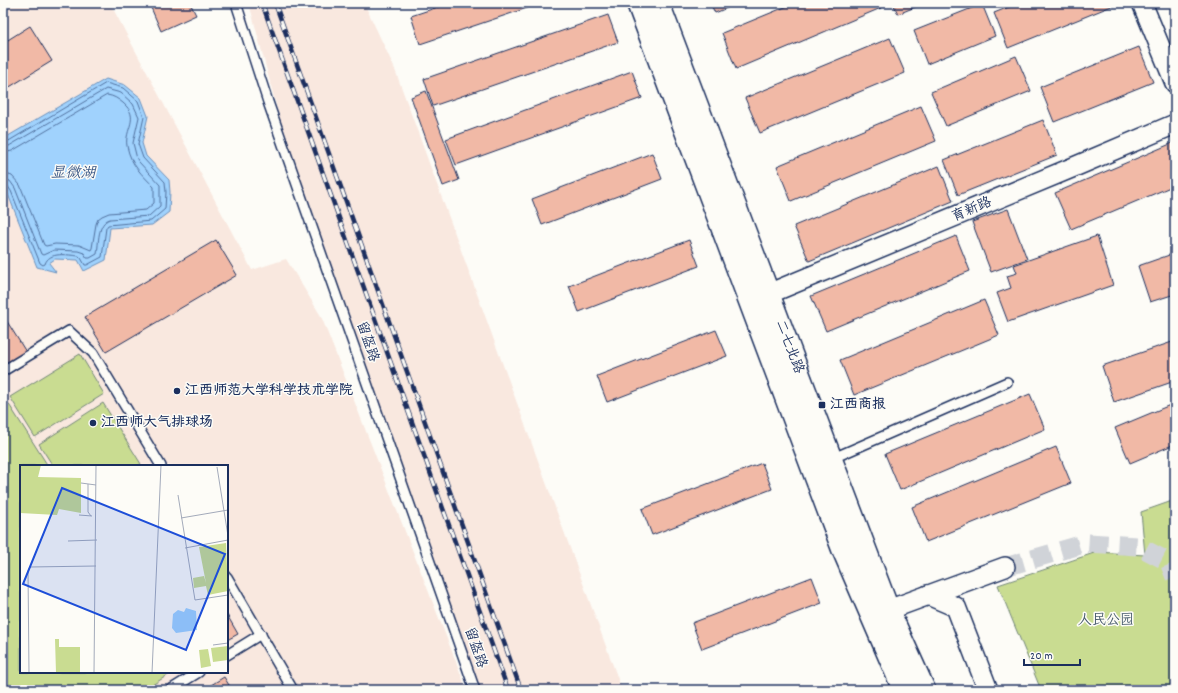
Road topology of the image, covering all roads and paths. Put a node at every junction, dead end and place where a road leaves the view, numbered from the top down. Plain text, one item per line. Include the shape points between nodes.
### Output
1 (236, 3) edge
2 (638, 3) edge
3 (658, 3) edge
4 (1142, 3) edge
5 (1175, 83) edge
6 (1175, 124) edge
7 (768, 294) junction
8 (3, 372) edge
9 (1007, 382) dead end
10 (831, 458) junction
11 (160, 465) edge
12 (1005, 567) tunnel mouth
13 (228, 579) edge
14 (928, 595) junction
15 (888, 610) junction
16 (261, 634) junction
17 (228, 654) edge
18 (197, 673) edge
19 (170, 690) edge
20 (293, 690) edge
21 (475, 690) edge
22 (904, 690) edge
23 (924, 690) edge
24 (988, 690) edge

1 - 21 lane, 留盔路 via 270,109
2 - 22 main road, 二七北路 via 843,549
3 - 7 main road, 二七北路
4 - 5 street
6 - 7 street, 育新路
7 - 10 main road, 二七北路
8 - 11 lane via 69,331 93,353
9 - 10 lane
10 - 15 main road, 二七北路
12 - 14 street
13 - 16 lane
14 - 15 street
14 - 24 street via 956,608
15 - 23 main road, 二七北路
16 - 17 lane
16 - 20 lane
18 - 19 lane

